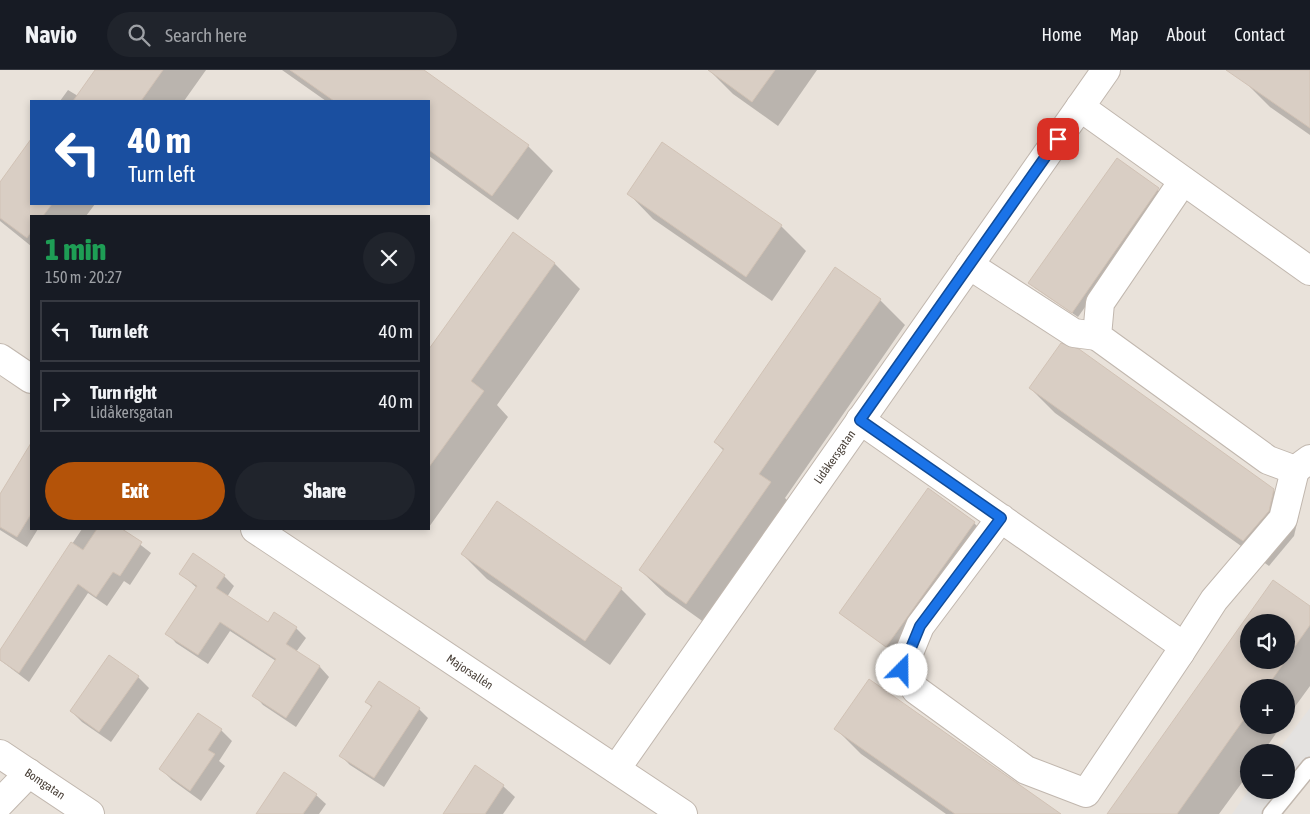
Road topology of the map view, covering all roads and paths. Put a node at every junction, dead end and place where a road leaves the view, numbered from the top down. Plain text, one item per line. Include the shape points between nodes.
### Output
1 (1106, 70) edge
2 (1080, 107) junction
3 (1183, 181) junction
4 (969, 265) junction
5 (1310, 271) edge
6 (1097, 336) junction
7 (0, 358) edge
8 (30, 378) edge
9 (860, 420) junction
10 (1302, 465) edge
11 (1001, 518) junction
12 (257, 530) edge
13 (1180, 653) junction
14 (0, 754) edge
15 (1310, 766) edge
16 (616, 769) junction
17 (29, 773) junction
18 (0, 803) edge
19 (90, 814) edge
20 (682, 814) edge
21 (1271, 814) edge

1 - 2 street, Lidåkersgatan
2 - 3 street
2 - 4 street, Lidåkersgatan
3 - 5 street
3 - 6 street via 1100,303
4 - 6 street via 1074,333
4 - 9 street, Lidåkersgatan
6 - 10 street via 1268,460
7 - 8 street
9 - 11 street
9 - 16 street, Lidåkersgatan
10 - 13 street via 1283,519 1214,600
11 - 13 street via 1182,645
11 - 13 street via 920,626 902,670 916,690 1026,770 1086,793
12 - 16 street, Majorsallén
14 - 17 street, Bomgatan
15 - 21 lane
16 - 20 street, Majorsallén
17 - 18 street
17 - 19 street, Bomgatan

